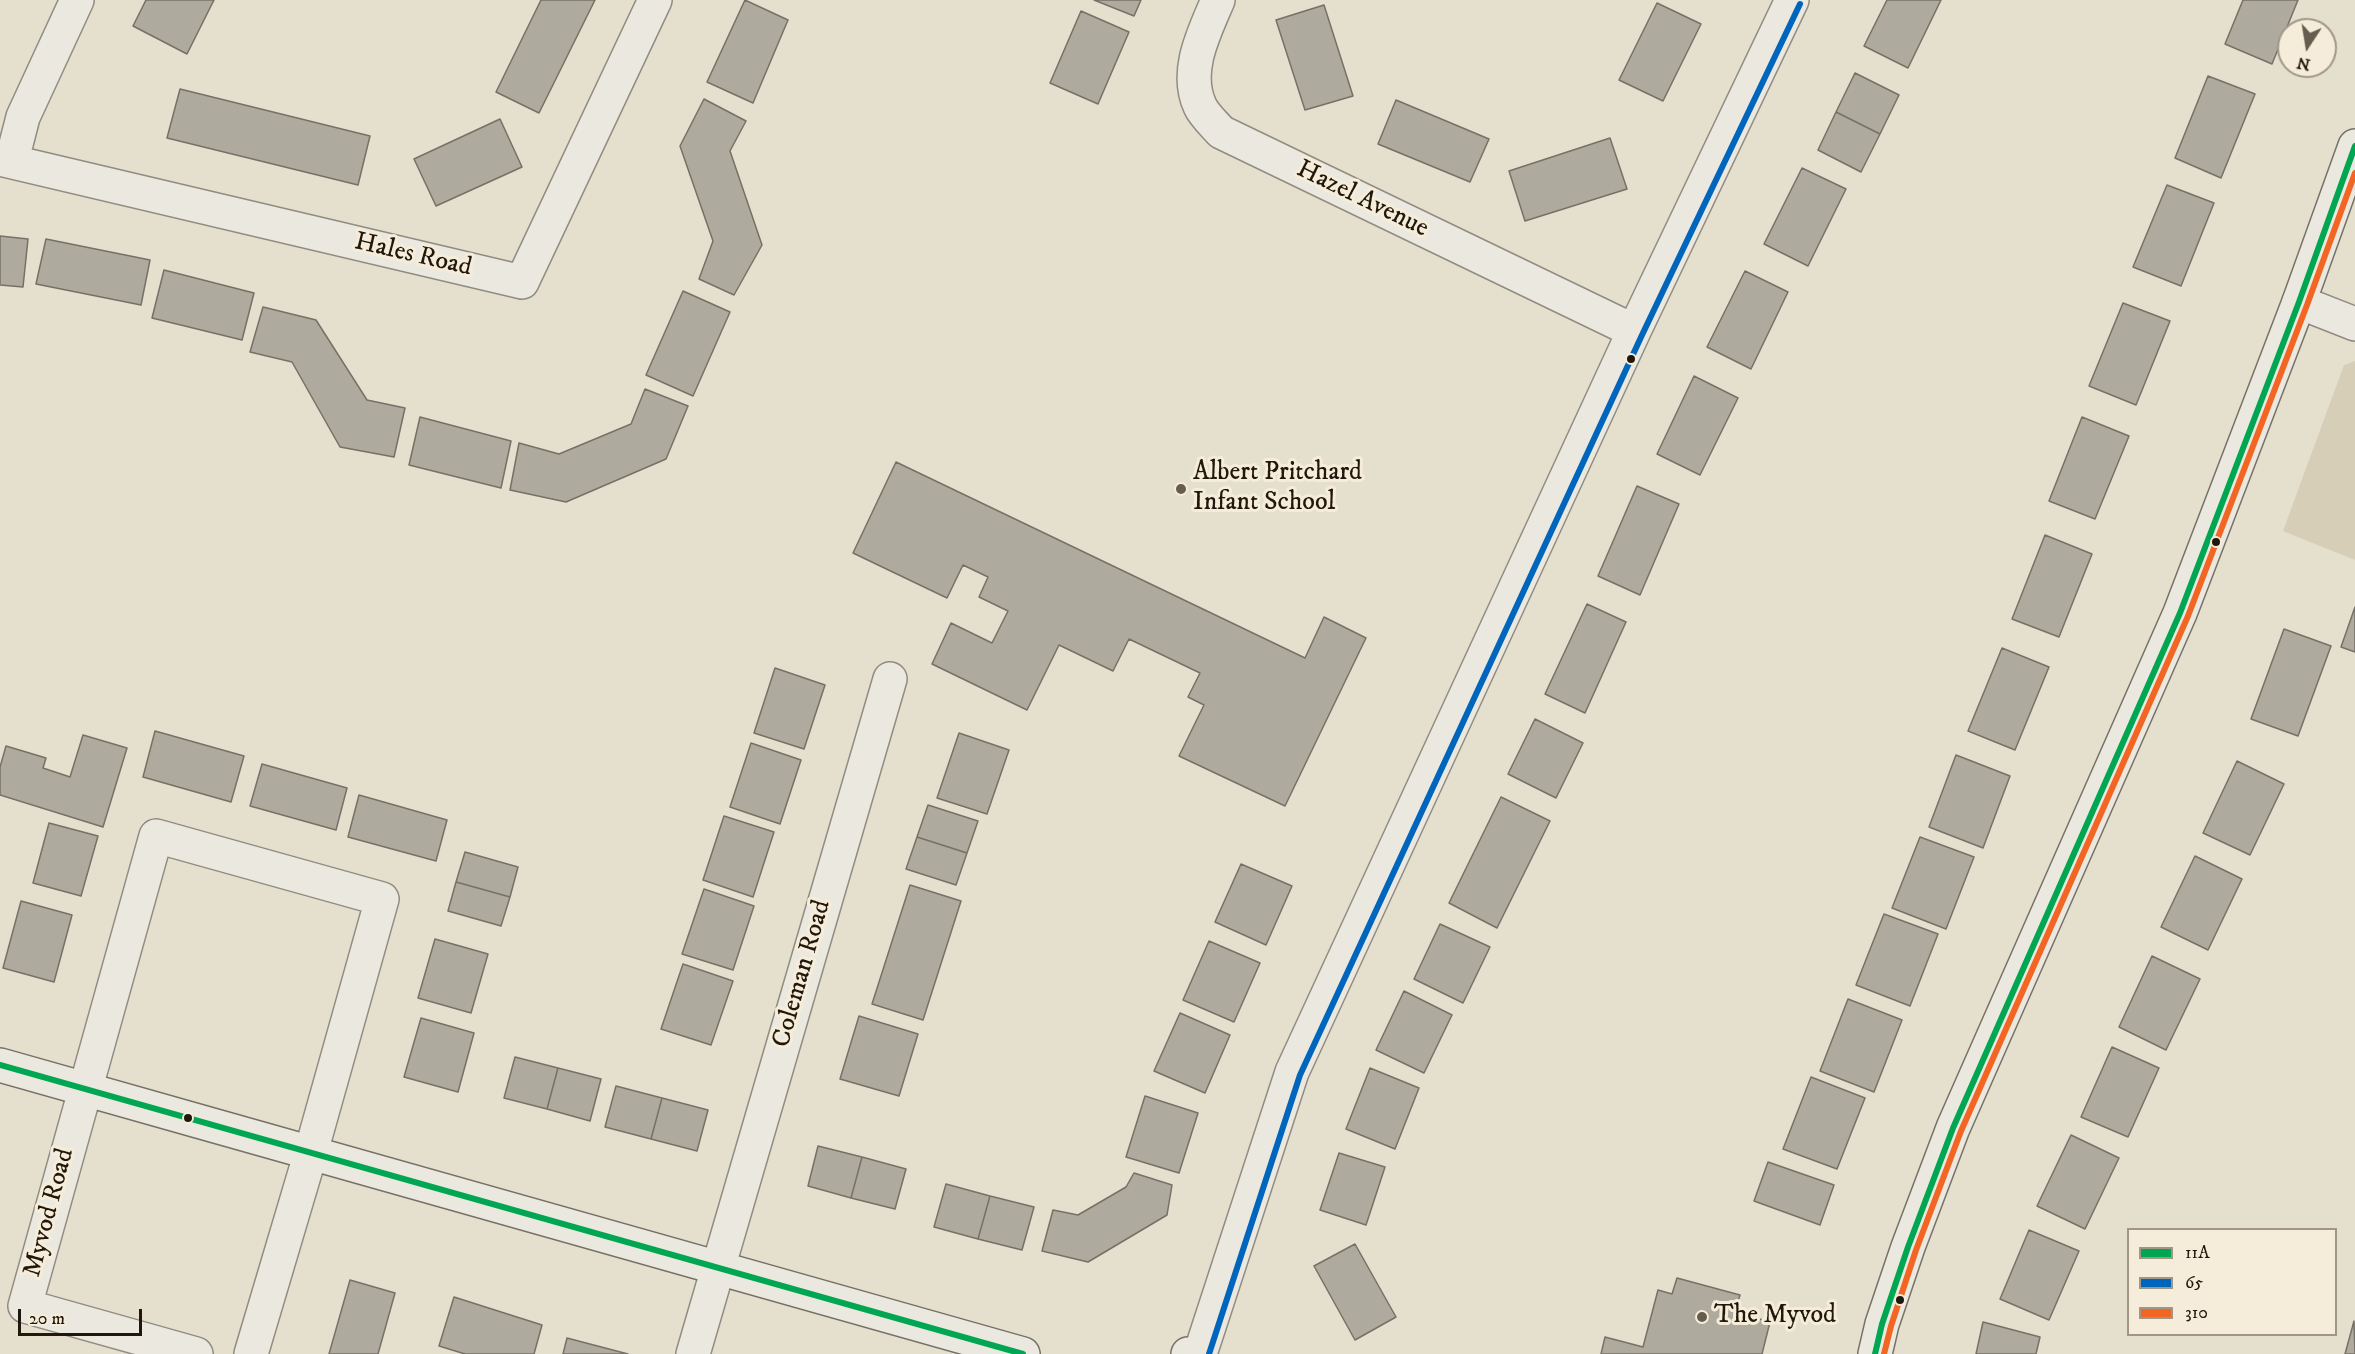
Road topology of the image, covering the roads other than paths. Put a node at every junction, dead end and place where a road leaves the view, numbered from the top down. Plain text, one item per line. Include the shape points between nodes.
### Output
1 (77, 0) edge
2 (655, 0) edge
3 (1218, 0) edge
4 (1792, 0) edge
5 (2355, 146) edge
6 (6, 160) edge
7 (2299, 302) junction
8 (2355, 324) edge
9 (1634, 331) junction
10 (890, 679) dead end
11 (0, 1065) edge
12 (85, 1089) junction
13 (311, 1152) junction
14 (717, 1270) junction
15 (1878, 1339) edge
16 (196, 1354) edge
17 (251, 1354) edge
18 (693, 1354) edge
19 (1023, 1354) edge
20 (1188, 1354) edge
21 (1200, 1354) edge
22 (1867, 1354) edge

1 - 6 street
2 - 6 street, Hales Road via 522,282
3 - 9 street, Hazel Avenue via 1200,43 1193,81 1200,108 1221,132
4 - 9 street
5 - 7 street
7 - 8 street
7 - 15 street via 2180,613 1953,1128
9 - 21 street via 1292,1072
10 - 14 street, Coleman Road
11 - 12 street
12 - 13 street
12 - 13 street via 156,836 382,898
12 - 16 street, Myvod Road via 25,1306
13 - 14 street
13 - 17 street
14 - 18 street
14 - 19 street
15 - 22 street
20 - 21 street

